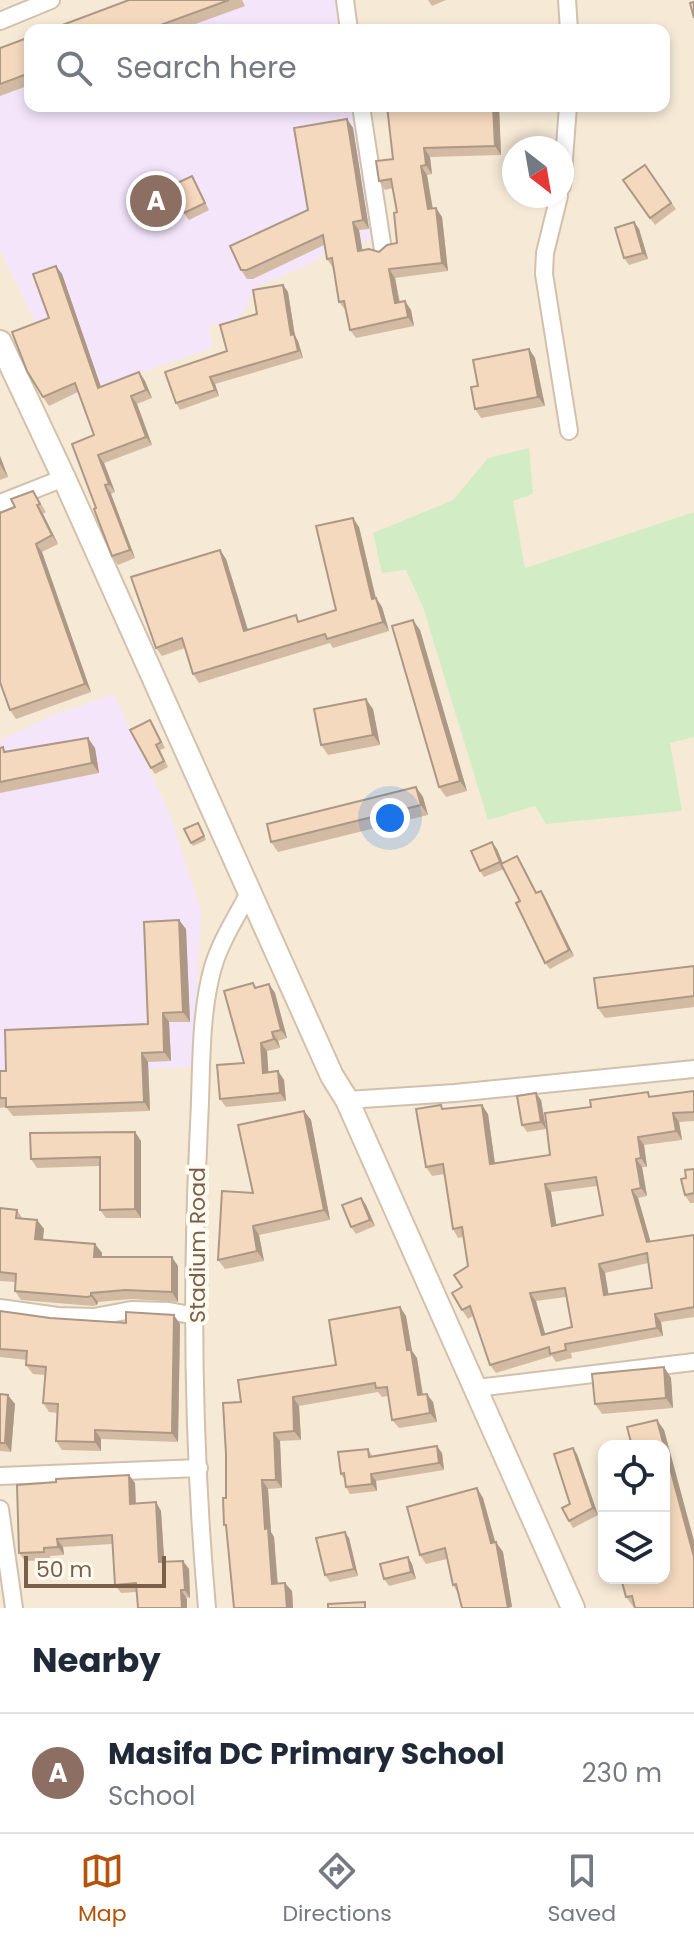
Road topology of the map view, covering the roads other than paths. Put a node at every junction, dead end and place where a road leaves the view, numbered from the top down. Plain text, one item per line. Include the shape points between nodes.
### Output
1 (51, 0) edge
2 (345, 0) edge
3 (567, 0) edge
4 (0, 21) edge
5 (348, 24) edge
6 (569, 24) edge
7 (362, 112) edge
8 (568, 112) edge
9 (566, 136) edge
10 (556, 208) edge
11 (383, 250) edge
12 (0, 342) edge
13 (569, 431) dead end
14 (64, 478) junction
15 (0, 503) edge
16 (250, 891) junction
17 (694, 1069) edge
18 (347, 1100) junction
19 (0, 1308) edge
20 (196, 1316) junction
21 (694, 1362) edge
22 (477, 1388) junction
23 (199, 1468) junction
24 (0, 1476) edge
25 (0, 1509) edge
26 (14, 1608) edge
27 (207, 1608) edge
28 (573, 1608) edge

1 - 4 street
2 - 5 street
3 - 6 street
7 - 11 street
8 - 9 street
10 - 13 street via 544,274
12 - 14 main road
14 - 15 street
14 - 16 main road
16 - 18 main road
16 - 20 street, Stadium Road via 220,948 206,999 195,1218
17 - 18 street
18 - 22 main road
19 - 20 street via 58,1316 131,1310
20 - 23 street, Stadium Road
21 - 22 street
22 - 28 main road
23 - 24 street
23 - 27 street, Stadium Road
25 - 26 street

